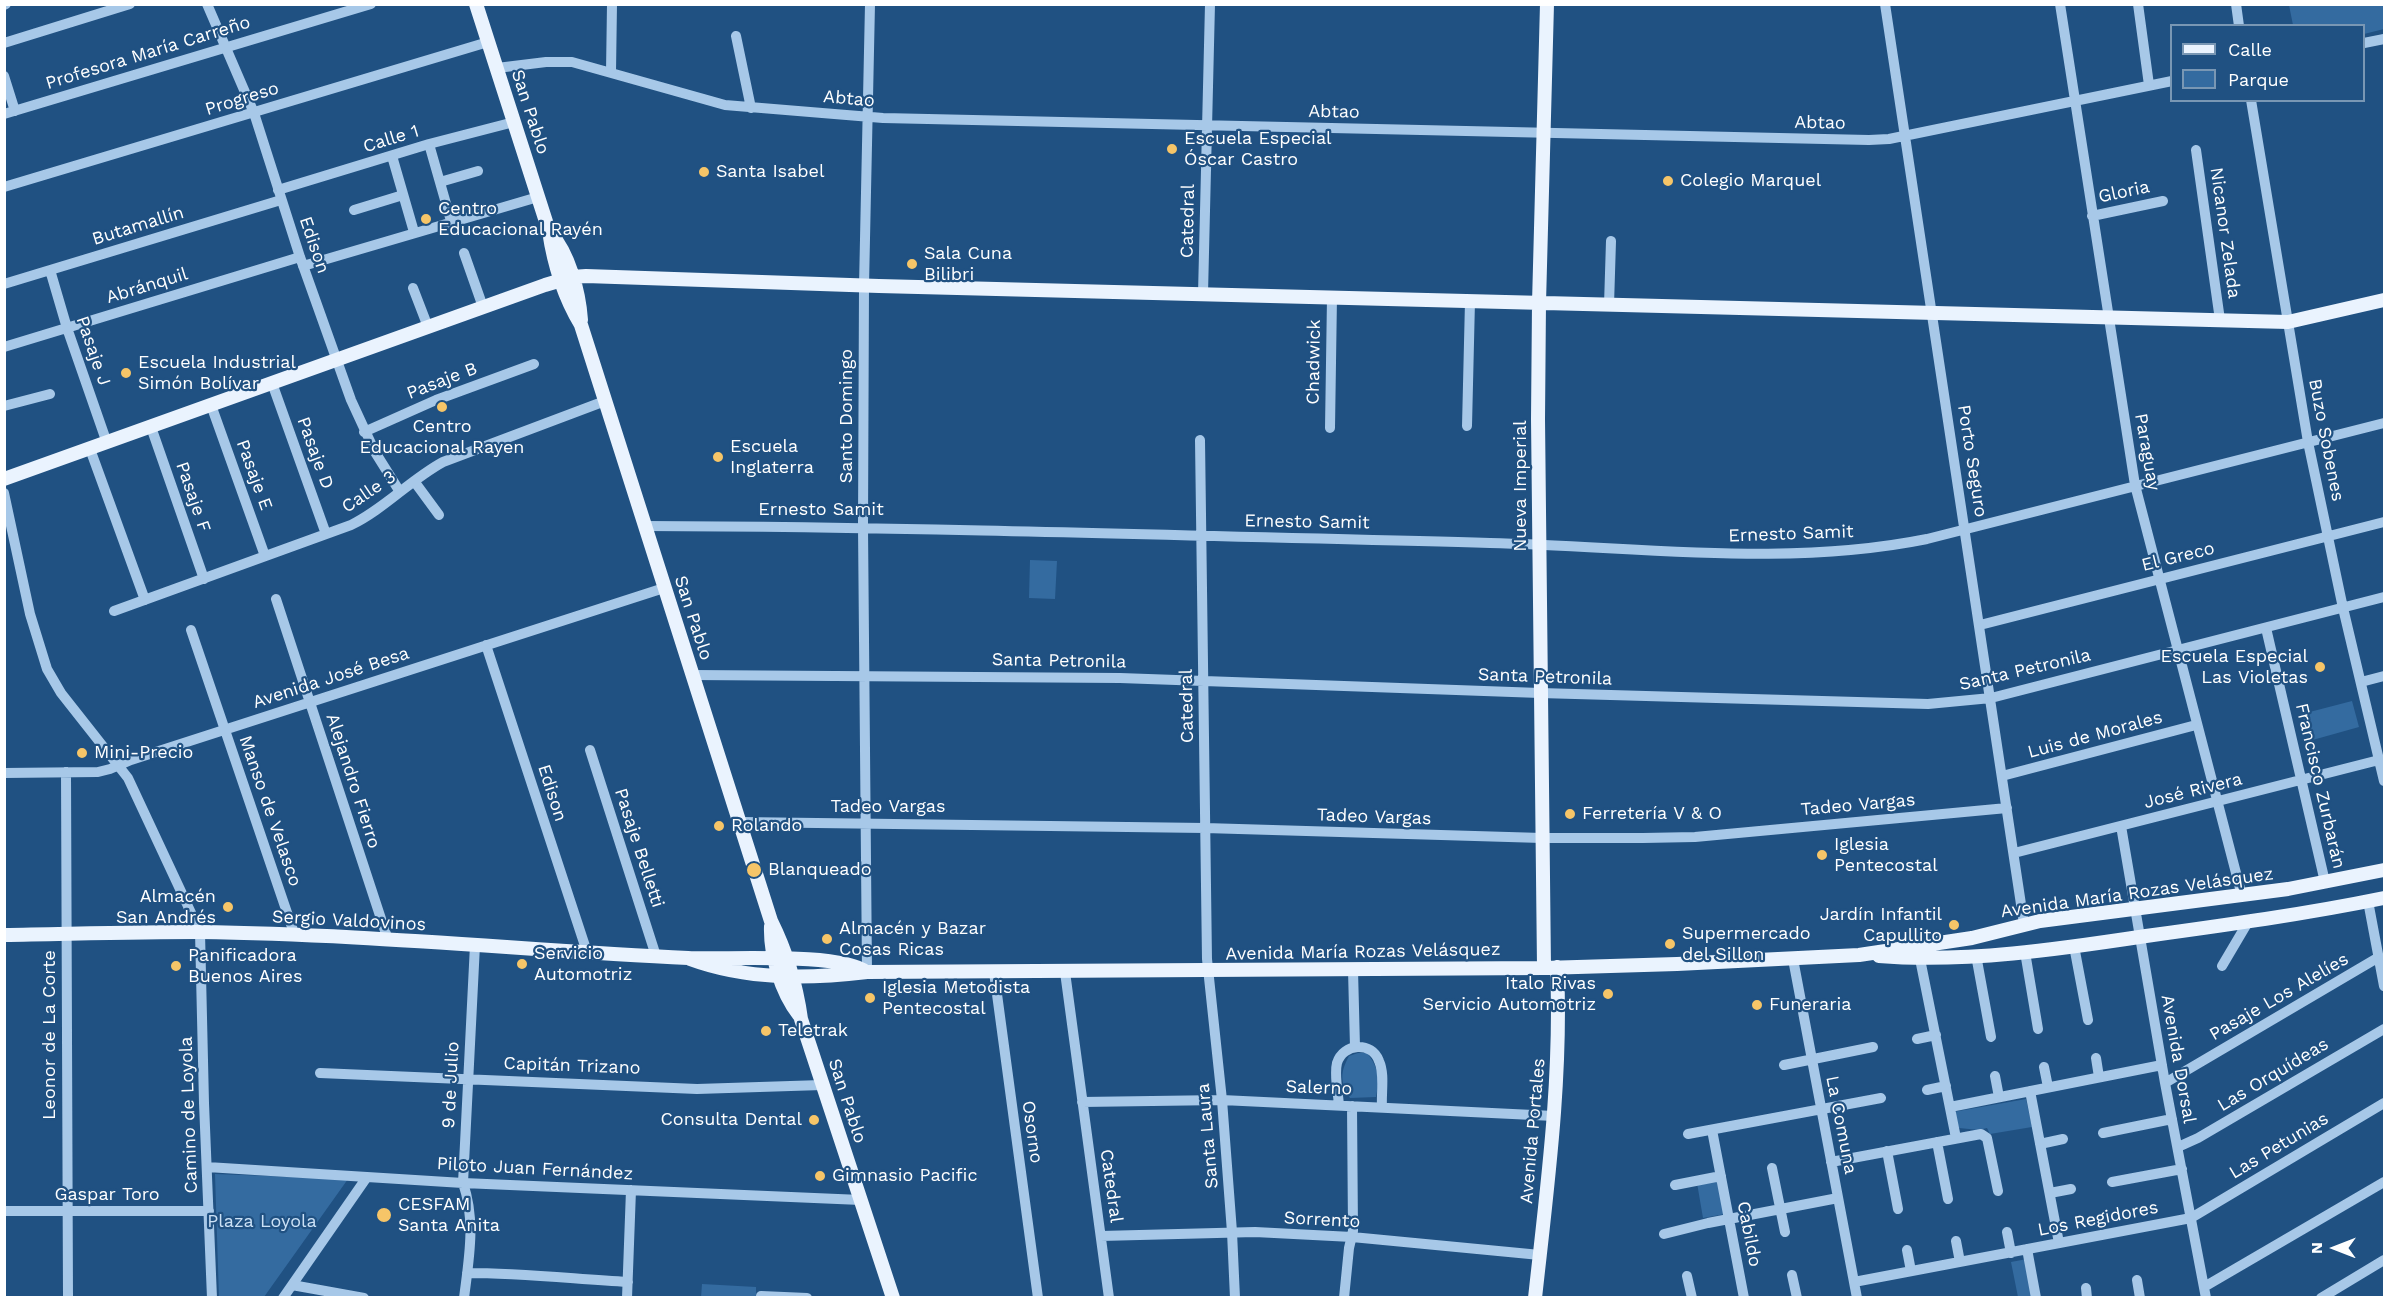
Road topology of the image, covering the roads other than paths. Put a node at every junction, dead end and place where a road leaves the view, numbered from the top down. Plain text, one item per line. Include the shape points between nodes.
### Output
1 (130, 4) edge
2 (207, 4) edge
3 (371, 4) edge
4 (476, 4) edge
5 (612, 4) edge
6 (870, 4) edge
7 (1210, 4) edge
8 (1547, 4) edge
9 (1885, 4) edge
10 (2061, 4) edge
11 (2138, 4) edge
12 (2236, 4) edge
13 (2239, 24) edge
14 (736, 36) dead end
15 (2385, 39) edge
16 (488, 42) junction
17 (4, 43) edge
18 (2365, 43) edge
19 (226, 47) junction
20 (497, 68) junction
21 (611, 72) junction
22 (4, 76) edge
23 (2170, 81) edge
24 (2150, 85) junction
25 (2075, 100) junction
26 (2252, 102) edge
27 (751, 108) junction
28 (10, 112) edge
29 (254, 113) junction
30 (869, 116) junction
31 (514, 122) junction
32 (1207, 126) junction
33 (1544, 133) junction
34 (1904, 135) junction
35 (429, 144) junction
36 (2196, 150) dead end
37 (392, 156) junction
38 (478, 171) dead end
39 (440, 182) junction
40 (4, 187) edge
41 (279, 195) junction
42 (403, 195) junction
43 (538, 197) junction
44 (2163, 201) dead end
45 (354, 210) dead end
46 (2092, 216) junction
47 (451, 221) junction
48 (414, 232) junction
49 (1611, 241) dead end
50 (464, 253) dead end
51 (301, 261) junction
52 (50, 270) junction
53 (566, 279) junction
54 (4, 284) edge
55 (864, 285) junction
56 (413, 288) dead end
57 (1203, 294) junction
58 (1332, 297) junction
59 (2385, 300) edge
60 (1470, 301) junction
61 (1539, 303) junction
62 (1609, 305) junction
63 (483, 307) junction
64 (1933, 313) junction
65 (2108, 318) junction
66 (2220, 320) junction
67 (2288, 322) junction
68 (428, 327) junction
69 (67, 328) junction
70 (4, 347) edge
71 (336, 360) junction
72 (534, 363) dead end
73 (272, 383) junction
74 (50, 394) dead end
75 (605, 401) junction
76 (211, 405) junction
77 (4, 406) edge
78 (2385, 423) edge
79 (1467, 426) dead end
80 (151, 427) junction
81 (1330, 428) dead end
82 (364, 432) junction
83 (1200, 440) dead end
84 (2308, 442) junction
85 (107, 443) junction
86 (90, 449) junction
87 (4, 479) edge
88 (414, 481) junction
89 (2135, 485) junction
90 (400, 492) junction
91 (4, 493) edge
92 (439, 515) dead end
93 (2385, 522) edge
94 (645, 526) junction
95 (863, 526) junction
96 (1966, 530) junction
97 (326, 534) junction
98 (1201, 536) junction
99 (2328, 536) junction
100 (1539, 544) junction
101 (265, 556) junction
102 (204, 579) junction
103 (2159, 579) junction
104 (664, 588) junction
105 (2385, 597) edge
106 (276, 599) dead end
107 (145, 600) junction
108 (2343, 608) junction
109 (114, 611) dead end
110 (1980, 625) junction
111 (2266, 628) junction
112 (191, 630) dead end
113 (486, 645) junction
114 (2177, 651) junction
115 (692, 675) junction
116 (864, 675) junction
117 (2385, 676) edge
118 (1203, 681) junction
119 (2361, 682) junction
120 (1540, 693) junction
121 (1991, 698) junction
122 (310, 702) junction
123 (2196, 725) junction
124 (225, 730) junction
125 (2380, 745) edge
126 (590, 750) dead end
127 (2379, 760) junction
128 (118, 765) junction
129 (66, 772) junction
130 (4, 773) edge
131 (2002, 776) junction
132 (2302, 780) junction
133 (2385, 782) edge
134 (2216, 802) junction
135 (2007, 808) junction
136 (739, 822) junction
137 (866, 823) junction
138 (2121, 826) junction
139 (1205, 828) junction
140 (1542, 838) junction
141 (2014, 853) junction
142 (2385, 870) edge
143 (2325, 882) junction
144 (2242, 896) junction
145 (2385, 898) edge
146 (2368, 901) junction
147 (2135, 910) junction
148 (2248, 922) junction
149 (2024, 924) junction
150 (200, 932) junction
151 (66, 934) junction
152 (4, 935) edge
153 (295, 936) junction
154 (2139, 937) junction
155 (388, 940) junction
156 (475, 945) junction
157 (2074, 946) junction
158 (587, 952) junction
159 (2025, 952) junction
160 (1859, 955) junction
161 (1976, 955) junction
162 (656, 956) junction
163 (2379, 957) junction
164 (690, 959) junction
165 (782, 959) junction
166 (1792, 959) junction
167 (1920, 959) junction
168 (2222, 966) dead end
169 (1551, 968) junction
170 (1353, 970) junction
171 (1208, 971) junction
172 (867, 972) junction
173 (994, 972) junction
174 (1065, 972) junction
175 (787, 976) junction
176 (2385, 986) edge
177 (2088, 1020) dead end
178 (2038, 1029) dead end
179 (2385, 1029) edge
180 (1936, 1035) junction
181 (1991, 1037) dead end
182 (1917, 1039) dead end
183 (1355, 1047) junction
184 (1873, 1047) dead end
185 (2096, 1058) dead end
186 (1811, 1059) junction
187 (1784, 1065) dead end
188 (2162, 1065) junction
189 (2044, 1067) dead end
190 (320, 1073) dead end
191 (1995, 1076) dead end
192 (2099, 1077) junction
193 (468, 1079) junction
194 (2165, 1083) junction
195 (822, 1085) junction
196 (1946, 1086) junction
197 (2048, 1087) junction
198 (1927, 1090) dead end
199 (2030, 1091) junction
200 (1999, 1097) junction
201 (1881, 1098) dead end
202 (1222, 1100) junction
203 (1082, 1102) junction
204 (2385, 1103) edge
205 (1339, 1105) junction
206 (1352, 1106) junction
207 (1382, 1107) junction
208 (1950, 1107) junction
209 (1821, 1109) junction
210 (1554, 1116) junction
211 (2172, 1119) junction
212 (1712, 1130) junction
213 (2103, 1133) dead end
214 (1688, 1134) dead end
215 (1956, 1138) junction
216 (2063, 1139) dead end
217 (1937, 1142) junction
218 (2040, 1144) junction
219 (2178, 1147) junction
220 (1887, 1151) junction
221 (1831, 1162) junction
222 (207, 1167) junction
223 (1773, 1168) dead end
224 (2182, 1168) junction
225 (1721, 1176) junction
226 (367, 1177) junction
227 (2112, 1182) dead end
228 (2385, 1182) edge
229 (463, 1183) junction
230 (1675, 1185) dead end
231 (2071, 1189) dead end
232 (631, 1190) junction
233 (1998, 1191) dead end
234 (2050, 1194) junction
235 (1838, 1198) junction
236 (1948, 1199) dead end
237 (861, 1200) junction
238 (1780, 1209) junction
239 (1898, 1209) dead end
240 (4, 1211) edge
241 (67, 1211) junction
242 (209, 1211) junction
243 (2191, 1218) junction
244 (1729, 1219) junction
245 (1232, 1232) junction
246 (1785, 1232) dead end
247 (2007, 1232) dead end
248 (1664, 1234) dead end
249 (1101, 1236) junction
250 (1352, 1237) junction
251 (1956, 1241) dead end
252 (2059, 1243) junction
253 (2027, 1249) junction
254 (1907, 1250) dead end
255 (2011, 1252) junction
256 (1540, 1255) junction
257 (2385, 1260) edge
258 (1960, 1262) junction
259 (1911, 1272) junction
260 (467, 1274) junction
261 (1792, 1275) dead end
262 (1688, 1276) dead end
263 (2137, 1280) dead end
264 (628, 1282) junction
265 (1854, 1282) junction
266 (292, 1285) junction
267 (2205, 1292) edge
268 (761, 1296) dead end
269 (68, 1298) edge
270 (212, 1298) edge
271 (283, 1298) edge
272 (364, 1298) edge
273 (464, 1298) edge
274 (627, 1298) edge
275 (807, 1298) edge
276 (893, 1298) edge
277 (1038, 1298) edge
278 (1109, 1298) edge
279 (1235, 1298) edge
280 (1344, 1298) edge
281 (1535, 1298) edge
282 (1692, 1298) edge
283 (1744, 1298) edge
284 (1797, 1298) edge
285 (1857, 1298) edge
286 (2036, 1298) edge
287 (2140, 1298) edge
288 (2321, 1298) edge

1 - 17 street
2 - 19 street, Edison
3 - 19 street, Profesora María Carreño
4 - 16 main road, San Pablo
5 - 21 street
6 - 30 street, Santo Domingo
7 - 32 street, Catedral
8 - 33 main road, Nueva Imperial
9 - 34 street, Porto Seguro
10 - 25 street, Paraguay
11 - 24 street
12 - 13 street
14 - 27 street
15 - 18 street
16 - 20 main road, San Pablo
16 - 29 street, Progreso
19 - 28 street, Profesora María Carreño
19 - 29 street, Edison
20 - 21 street, Abtao via 572,62
20 - 31 main road, San Pablo
21 - 27 street, Abtao via 708,101
22 - 28 street
23 - 24 street, Abtao
24 - 25 street, Abtao
25 - 34 street, Abtao
25 - 46 street, Paraguay
26 - 67 street, Buzo Sobenes
27 - 30 street, Abtao
29 - 40 street, Progreso
29 - 41 street, Edison
30 - 32 street, Abtao
30 - 55 street, Santo Domingo
31 - 35 street, Calle 1
31 - 43 main road, San Pablo
32 - 33 street, Abtao
32 - 57 street, Catedral
33 - 34 street, Abtao via 1869,140
33 - 61 main road, Nueva Imperial
34 - 64 street, Porto Seguro
35 - 37 street, Calle 1
35 - 39 street
36 - 66 street, Nicanor Zelada
37 - 41 street, Calle 1
37 - 42 street
38 - 39 street
39 - 47 street
41 - 51 street, Edison
41 - 52 street, Butamallín
42 - 45 street
42 - 48 street
43 - 47 street
43 - 53 main road, San Pablo
44 - 46 street, Gloria
46 - 65 street, Paraguay
47 - 48 street
48 - 51 street
49 - 62 street
50 - 63 street
51 - 69 street, Abránquil
51 - 71 street, Edison
52 - 54 street, Butamallín
52 - 69 street, Pasaje J
53 - 55 main road via 621,277
53 - 63 main road
53 - 75 main road, San Pablo via 565,297 581,325
55 - 57 main road
55 - 95 street, Santo Domingo
56 - 68 street
57 - 58 main road
58 - 60 main road
58 - 81 street, Chadwick
59 - 67 main road
60 - 61 main road
60 - 79 street
61 - 62 main road
61 - 100 main road, Nueva Imperial
62 - 64 main road
63 - 68 main road
64 - 65 main road
64 - 96 street, Porto Seguro
65 - 66 main road
65 - 89 street, Paraguay
66 - 67 main road
67 - 84 street, Buzo Sobenes
68 - 71 main road
69 - 70 street, Abránquil
69 - 85 street, Pasaje J
71 - 73 main road
71 - 82 street, Edison
72 - 82 street, Pasaje B
73 - 76 main road
73 - 97 street, Pasaje D
74 - 77 street
75 - 88 street, Calle 3 via 443,462
75 - 94 main road, San Pablo
76 - 80 main road
76 - 101 street, Pasaje E
78 - 84 street, Ernesto Samit
80 - 85 main road
80 - 102 street, Pasaje F
82 - 90 street, Edison
83 - 98 street, Catedral
84 - 89 street, Ernesto Samit
84 - 99 street, Buzo Sobenes
85 - 86 main road
86 - 87 main road
86 - 107 street
88 - 90 street, Calle 3
88 - 92 street
89 - 96 street, Ernesto Samit
89 - 103 street, Paraguay
90 - 97 street, Calle 3 via 360,520
91 - 128 street via 30,614 47,669 61,693
93 - 99 street, El Greco
94 - 95 street, Ernesto Samit
94 - 104 main road, San Pablo
95 - 98 street, Ernesto Samit
95 - 116 street, Santo Domingo
96 - 100 street, Ernesto Samit via 1898,544 1791,554
96 - 110 street, Porto Seguro
97 - 101 street, Calle 3
98 - 100 street, Ernesto Samit
98 - 118 street, Catedral
99 - 103 street, El Greco
99 - 108 street, Buzo Sobenes
100 - 120 main road, Nueva Imperial
101 - 102 street, Calle 3
102 - 107 street, Calle 3
103 - 110 street, El Greco
103 - 114 street, Paraguay
104 - 113 street, Avenida José Besa
104 - 115 main road, San Pablo
105 - 108 street, Santa Petronila
106 - 122 street, Alejandro Fierro
107 - 109 street, Calle 3
108 - 111 street, Santa Petronila
108 - 119 street, Buzo Sobenes
110 - 121 street, Porto Seguro
111 - 114 street, Santa Petronila
111 - 132 street, Francisco Zurbarán
112 - 124 street, Manso de Velasco
113 - 122 street, Avenida José Besa
113 - 158 street, Edison
114 - 121 street, Santa Petronila
114 - 123 street, Paraguay
115 - 116 street, Santa Petronila
115 - 136 main road, San Pablo
116 - 118 street, Santa Petronila
116 - 137 street, Santo Domingo
117 - 119 street
118 - 120 street, Santa Petronila
118 - 139 street, Catedral
119 - 125 street, Buzo Sobenes
120 - 121 street, Santa Petronila via 1928,705
120 - 140 main road, Nueva Imperial
121 - 131 street, Porto Seguro
122 - 124 street, Avenida José Besa
122 - 155 street, Alejandro Fierro
123 - 131 street, Luis de Morales
123 - 134 street, Paraguay
124 - 128 street, Avenida José Besa
124 - 153 street, Manso de Velasco
125 - 127 street, Buzo Sobenes
126 - 162 street, Pasaje Belletti
127 - 132 street, José Rivera
127 - 133 street, Buzo Sobenes
128 - 129 street, Avenida José Besa via 104,771
128 - 150 street via 133,788
129 - 130 street, Avenida José Besa
129 - 151 street, Leonor de La Corte
131 - 135 street, Porto Seguro
132 - 134 street, José Rivera
132 - 143 street, Francisco Zurbarán
134 - 138 street, José Rivera
134 - 144 street, Paraguay
135 - 140 street, Tadeo Vargas via 1695,837
135 - 141 street, Porto Seguro
136 - 137 street, Tadeo Vargas
136 - 165 main road, San Pablo via 771,921 771,941
137 - 139 street, Tadeo Vargas
137 - 172 street, Santo Domingo
138 - 141 street, José Rivera
138 - 147 street, Avenida Dorsal
139 - 140 street, Tadeo Vargas
139 - 171 street, Catedral
140 - 169 main road, Nueva Imperial
141 - 149 street, Porto Seguro
142 - 143 main road, Avenida María Rozas Velásquez
143 - 144 main road, Avenida María Rozas Velásquez
144 - 147 main road, Avenida María Rozas Velásquez
145 - 146 main road, Avenida María Rozas Velásquez
146 - 148 main road, Avenida María Rozas Velásquez
146 - 163 street
147 - 149 main road, Avenida María Rozas Velásquez
147 - 154 street, Avenida Dorsal
148 - 154 main road, Avenida María Rozas Velásquez
148 - 168 street
149 - 160 main road, Avenida María Rozas Velásquez via 1972,938
150 - 151 main road, Sergio Valdovinos
150 - 153 main road, Sergio Valdovinos
150 - 222 street, Camino de Loyola
151 - 152 main road, Sergio Valdovinos
151 - 241 street, Leonor de La Corte
153 - 155 main road, Sergio Valdovinos
154 - 157 main road, Avenida María Rozas Velásquez
154 - 188 street, Avenida Dorsal
155 - 156 main road, Sergio Valdovinos
156 - 158 main road, Sergio Valdovinos
156 - 193 street, 9 de Julio
157 - 159 main road, Avenida María Rozas Velásquez
157 - 177 street
158 - 162 main road, Sergio Valdovinos
159 - 161 main road, Avenida María Rozas Velásquez
159 - 178 street
160 - 166 main road, Avenida María Rozas Velásquez
160 - 167 main road, Avenida María Rozas Velásquez
161 - 167 main road, Avenida María Rozas Velásquez
161 - 181 street
162 - 164 main road, Sergio Valdovinos
163 - 176 street
163 - 194 street, Pasaje Los Alelíes
164 - 165 main road, Sergio Valdovinos
164 - 175 main road, Sergio Valdovinos via 741,973
165 - 172 main road, Avenida María Rozas Velásquez via 846,963
165 - 175 main road, San Pablo
166 - 169 main road, Avenida María Rozas Velásquez
166 - 186 street, La Comuna
167 - 180 street
169 - 170 main road, Avenida María Rozas Velásquez
169 - 210 main road, Avenida Portales via 1557,1075
170 - 171 main road, Avenida María Rozas Velásquez
170 - 183 street
171 - 174 main road, Avenida María Rozas Velásquez
171 - 202 street, Santa Laura
172 - 173 main road, Avenida María Rozas Velásquez
172 - 175 main road, Avenida María Rozas Velásquez
173 - 174 main road, Avenida María Rozas Velásquez
173 - 277 street, Osorno
174 - 203 street, Catedral
175 - 195 main road, San Pablo
179 - 219 street, Las Orquídeas
180 - 182 street
180 - 196 street
183 - 205 street via 1344,1052 1338,1062
183 - 207 street via 1368,1048 1379,1060
184 - 186 street
185 - 192 street
186 - 187 street
186 - 209 street, La Comuna
188 - 192 street
188 - 194 street, Avenida Dorsal
189 - 197 street
190 - 193 street, Capitán Trizano
191 - 200 street
192 - 197 street
193 - 195 street, Capitán Trizano via 713,1089
193 - 229 street, 9 de Julio
194 - 211 street, Avenida Dorsal
195 - 237 main road, San Pablo
196 - 198 street
196 - 208 street
197 - 199 street
199 - 200 street
199 - 218 street
200 - 208 street
201 - 209 street
202 - 203 street, Salerno
202 - 205 street, Salerno
202 - 245 street, Santa Laura
203 - 249 street, Catedral
204 - 243 street, Las Petunias
205 - 206 street, Salerno
206 - 207 street, Salerno
206 - 250 street
207 - 210 street, Salerno
208 - 215 street
209 - 212 street
209 - 221 street, La Comuna
210 - 256 main road, Avenida Portales
211 - 213 street
211 - 219 street, Avenida Dorsal
212 - 214 street
212 - 225 street, Cabildo
215 - 217 street
215 - 233 street via 1981,1134 1987,1138
216 - 218 street
217 - 220 street
217 - 236 street
218 - 234 street
219 - 224 street, Avenida Dorsal
220 - 221 street
220 - 239 street
221 - 235 street, La Comuna
222 - 226 street, Piloto Juan Fernández
222 - 242 street, Camino de Loyola
223 - 238 street
224 - 227 street
224 - 243 street, Avenida Dorsal
225 - 230 street
225 - 244 street, Cabildo
226 - 229 street, Piloto Juan Fernández
226 - 266 street
228 - 267 street
229 - 232 street, Piloto Juan Fernández
229 - 260 street, 9 de Julio via 471,1216
231 - 234 street
232 - 237 street, Piloto Juan Fernández
232 - 264 street
234 - 252 street
235 - 238 street
235 - 265 street, La Comuna
237 - 276 main road, San Pablo
238 - 244 street
238 - 246 street
240 - 241 street, Gaspar Toro
241 - 242 street, Gaspar Toro
241 - 269 street, Leonor de La Corte
242 - 270 street, Camino de Loyola
243 - 252 street, Los Regidores
243 - 267 street, Avenida Dorsal
244 - 248 street
244 - 283 street, Cabildo
245 - 249 street, Sorrento
245 - 250 street, Sorrento
245 - 279 street, Santa Laura
247 - 255 street
249 - 278 street, Catedral
250 - 256 street, Sorrento
250 - 280 street
251 - 258 street
252 - 253 street, Los Regidores
253 - 255 street, Los Regidores
253 - 286 street
254 - 259 street
255 - 258 street, Los Regidores
256 - 281 main road, Avenida Portales
257 - 288 street
258 - 259 street, Los Regidores
259 - 265 street, Los Regidores
260 - 264 street via 511,1273
260 - 273 street, 9 de Julio
261 - 284 street
262 - 282 street
263 - 287 street
264 - 274 street
265 - 285 street, La Comuna
266 - 271 street
266 - 272 street
268 - 275 street

